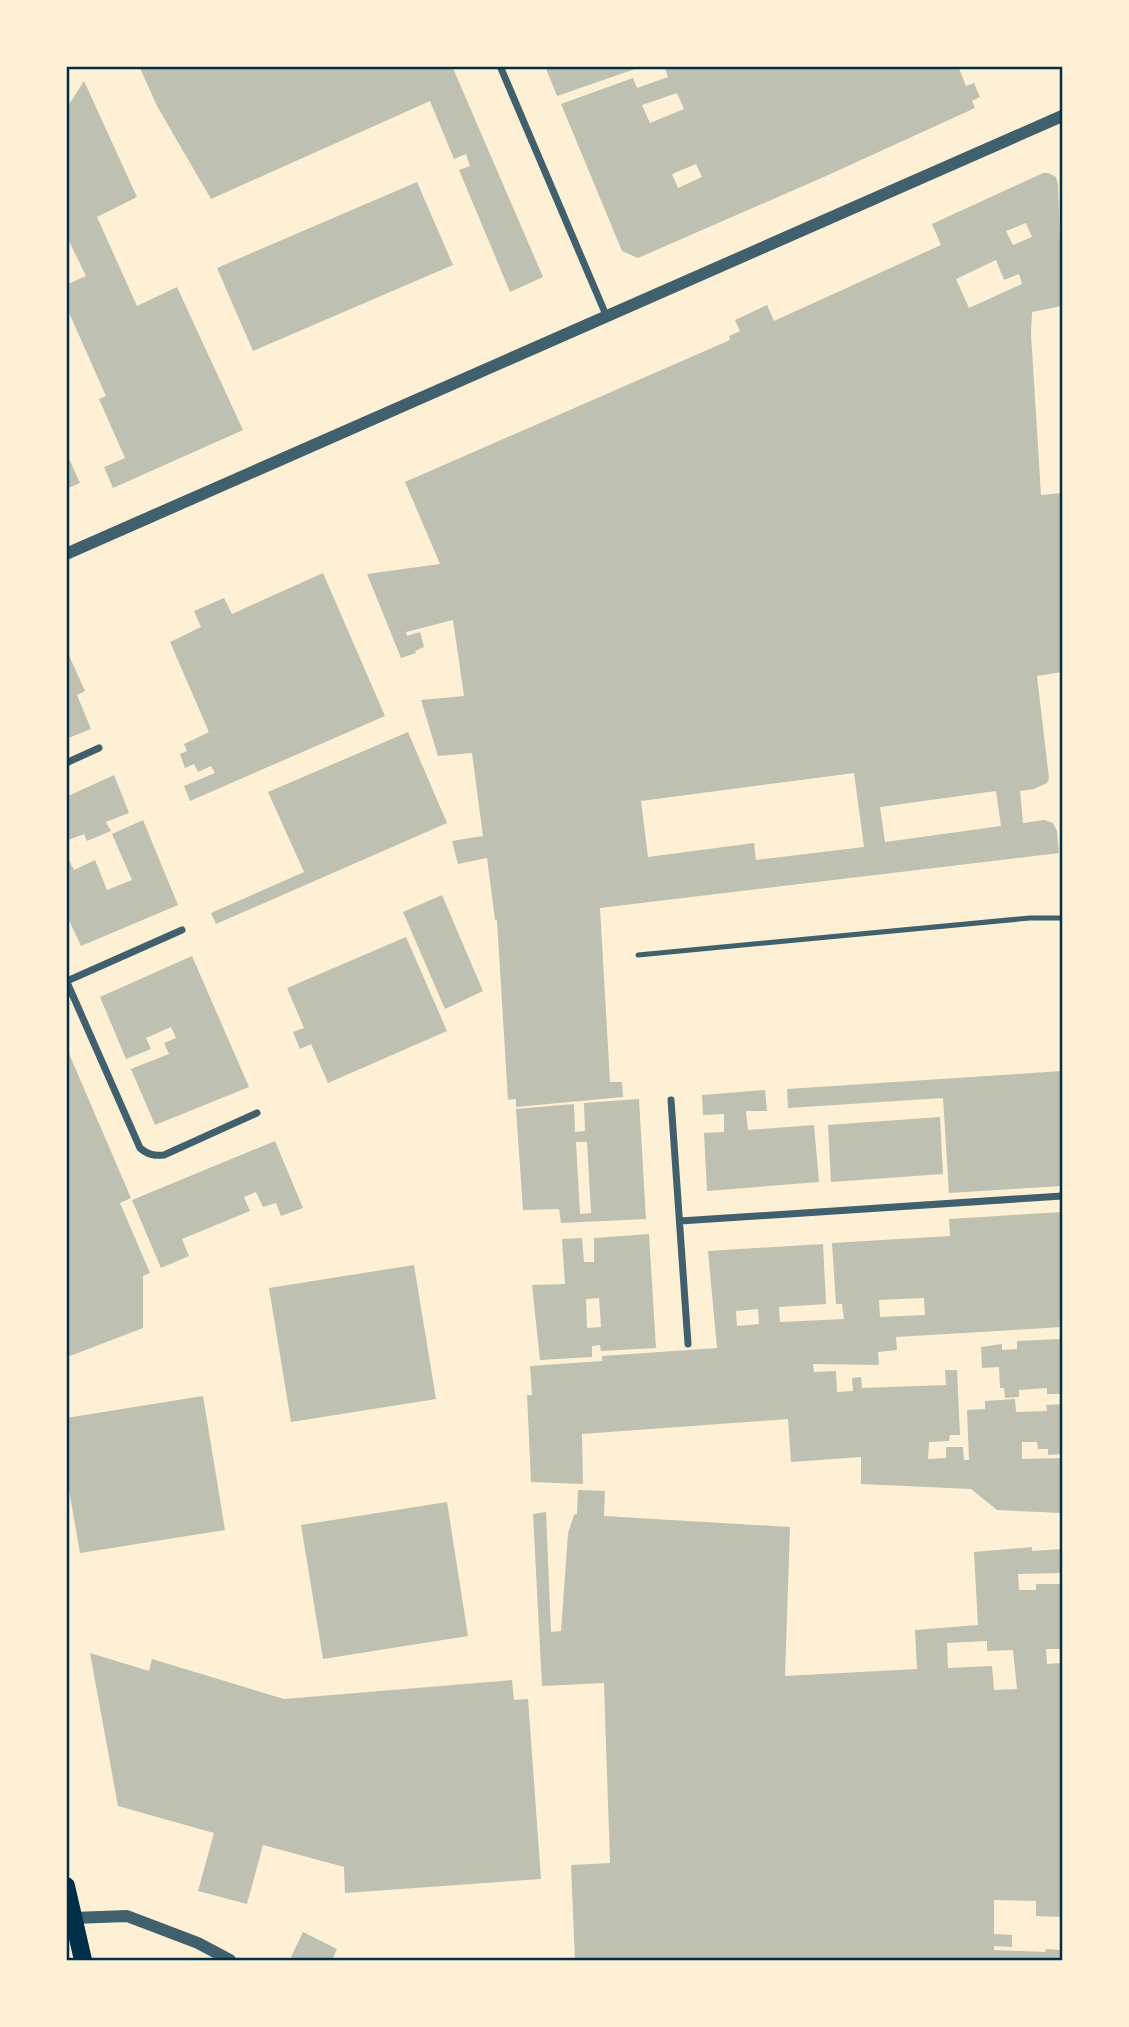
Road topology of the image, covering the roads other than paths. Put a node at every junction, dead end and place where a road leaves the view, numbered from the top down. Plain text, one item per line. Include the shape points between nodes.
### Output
1 (500, 66) edge
2 (1062, 116) edge
3 (606, 316) junction
4 (66, 554) edge
5 (99, 748) dead end
6 (66, 764) edge
7 (1062, 918) edge
8 (182, 930) dead end
9 (638, 955) dead end
10 (67, 980) edge
11 (671, 1100) dead end
12 (257, 1113) dead end
13 (1062, 1196) edge
14 (680, 1221) junction
15 (688, 1344) dead end
16 (66, 1885) edge
17 (74, 1918) junction
18 (83, 1961) edge
19 (230, 1961) edge

1 - 3 street
2 - 3 street
3 - 4 street
5 - 6 street
7 - 9 lane
8 - 10 street
10 - 12 street via 145,1152 164,1155
11 - 14 street
13 - 14 street
14 - 15 street
16 - 17 main road
17 - 18 main road
17 - 19 street via 127,1916 198,1943

